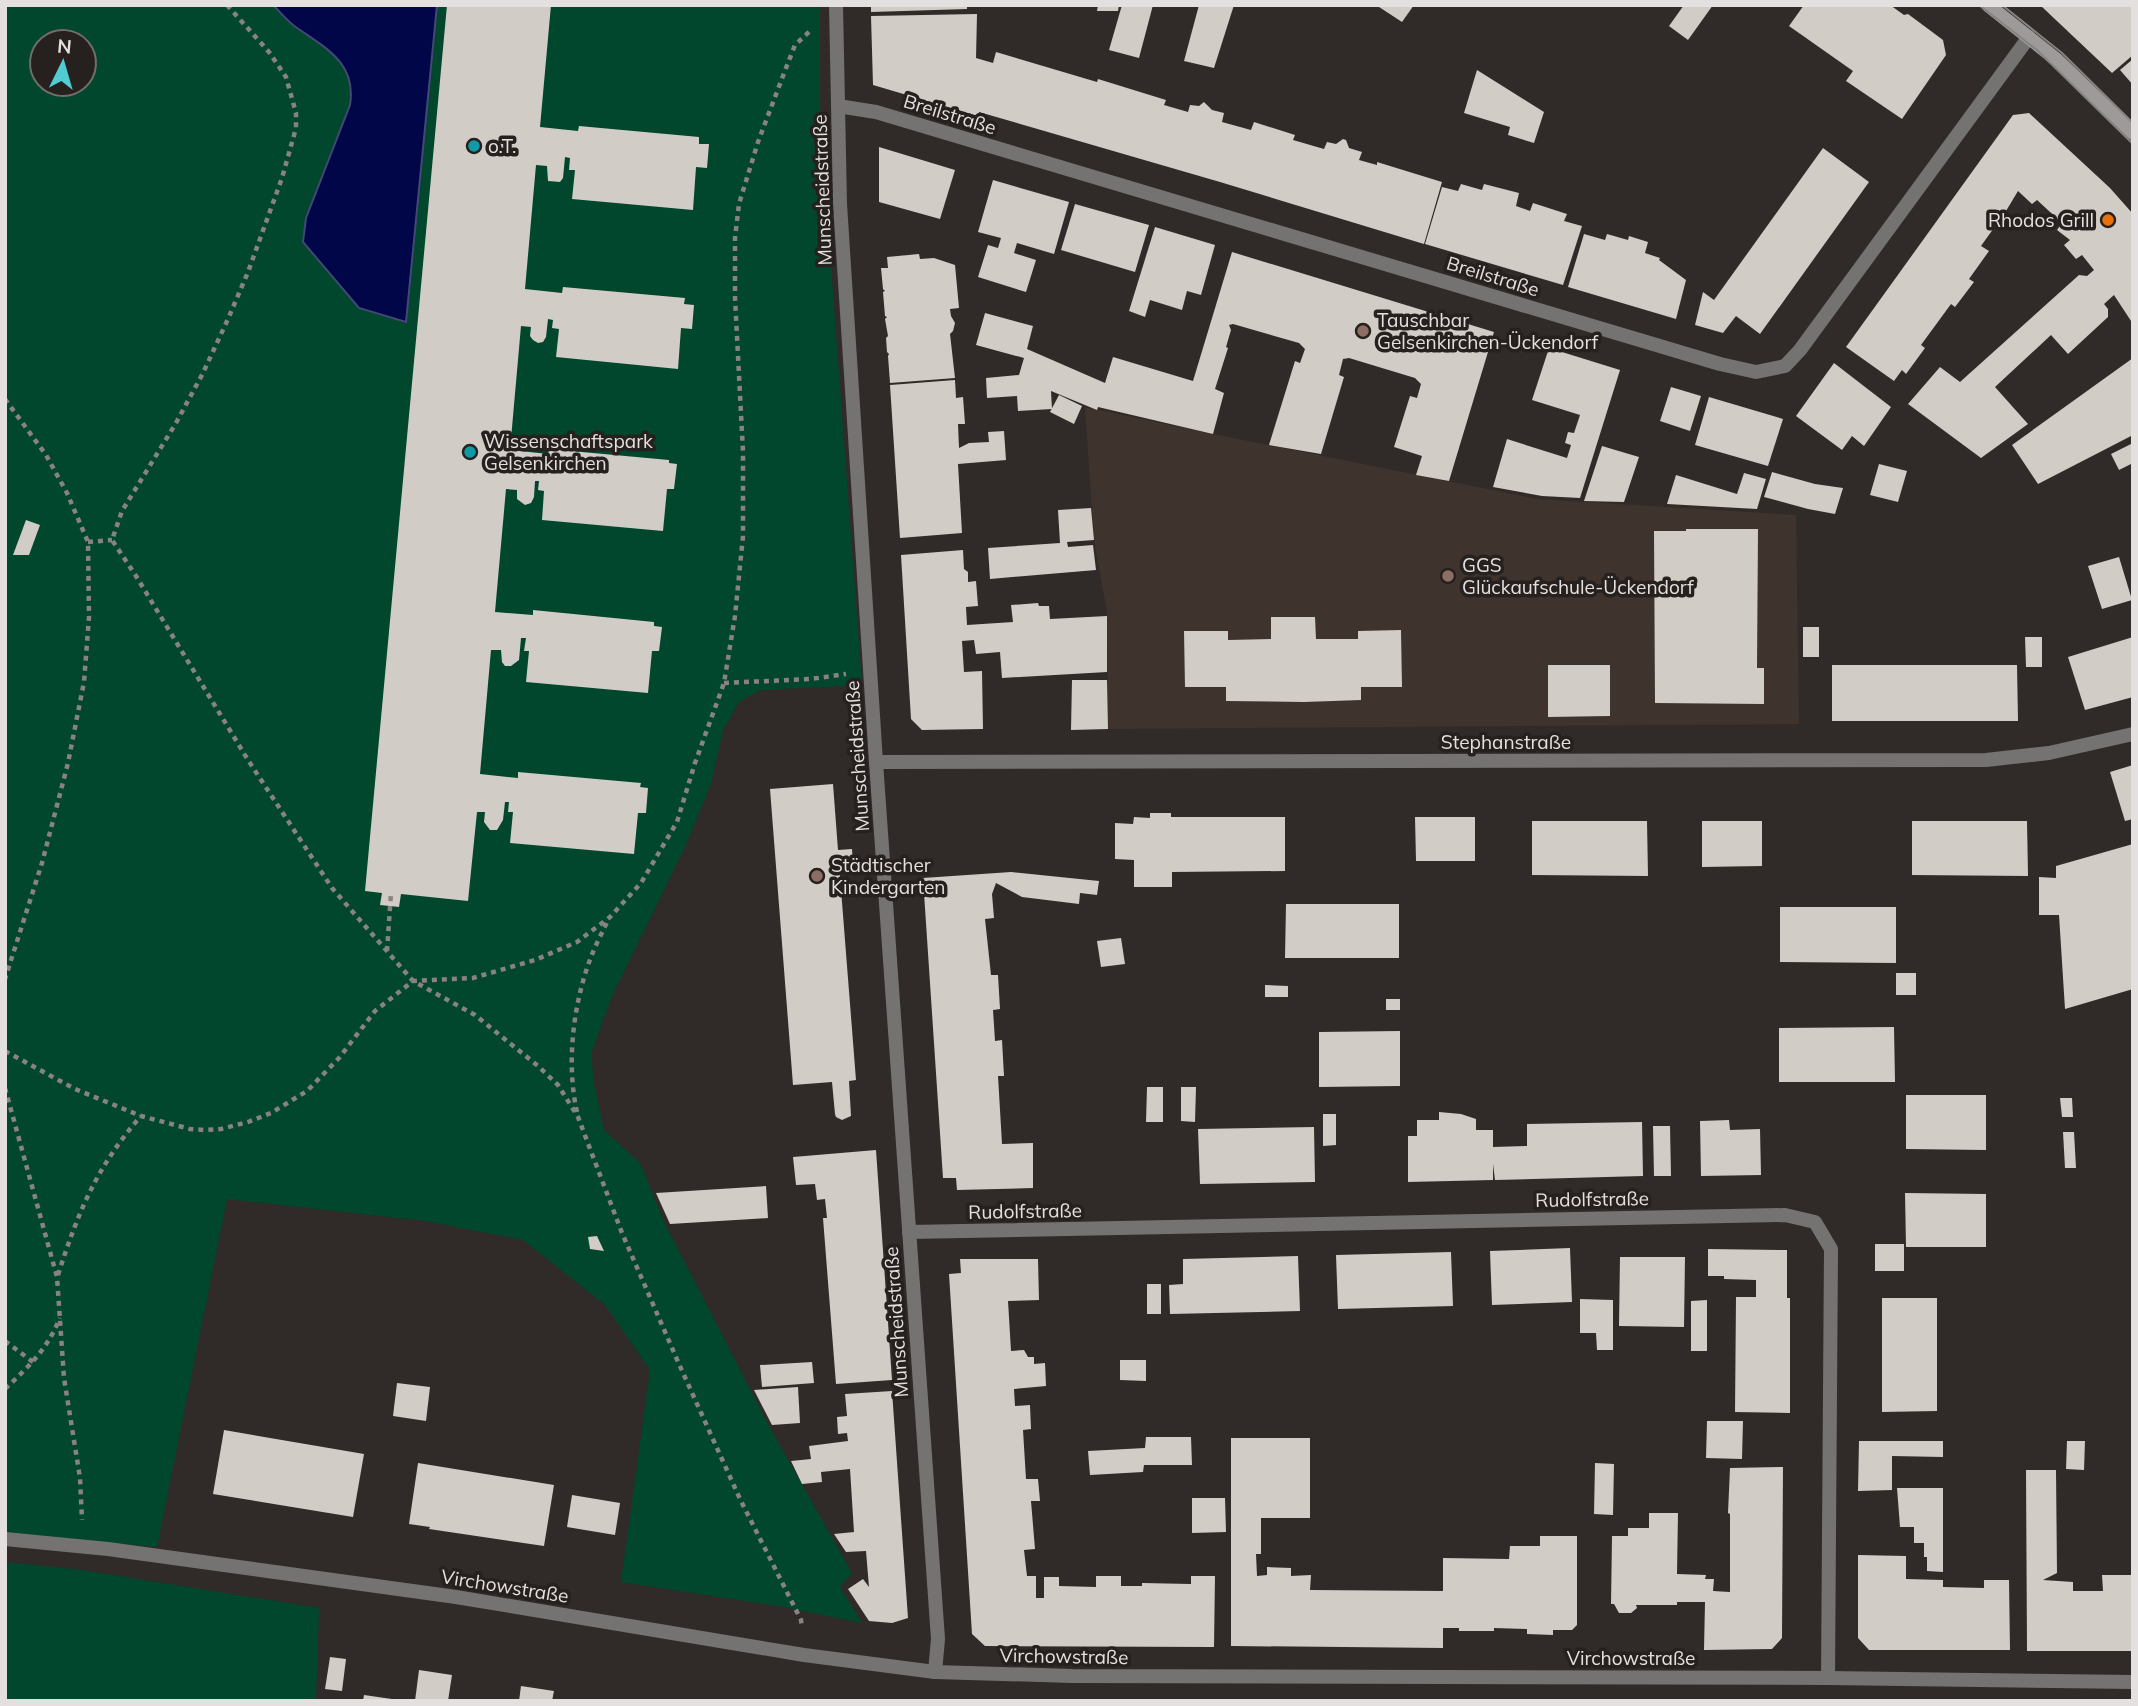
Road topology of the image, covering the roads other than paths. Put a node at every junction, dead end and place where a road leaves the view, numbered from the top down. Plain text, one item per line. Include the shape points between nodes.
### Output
1 (1988, 5) edge
2 (836, 6) edge
3 (2029, 37) junction
4 (838, 106) junction
5 (2133, 133) edge
6 (2133, 734) edge
7 (876, 762) junction
8 (909, 1232) junction
9 (5, 1539) edge
10 (935, 1672) junction
11 (1828, 1678) junction
12 (2133, 1682) edge

1 - 3 main road
2 - 4 street, Munscheidstraße
3 - 4 street, Breilstraße via 1800,350 1785,366 1756,372 876,112
3 - 5 main road
4 - 7 street, Munscheidstraße via 840,204
6 - 7 street, Stephanstraße via 2049,753 1986,760
7 - 8 street, Munscheidstraße
8 - 10 street, Munscheidstraße via 938,1639
8 - 11 street, Rudolfstraße via 1785,1215 1815,1222 1830,1249
9 - 10 street, Virchowstraße via 456,1597
10 - 11 street, Virchowstraße
11 - 12 street, Virchowstraße

